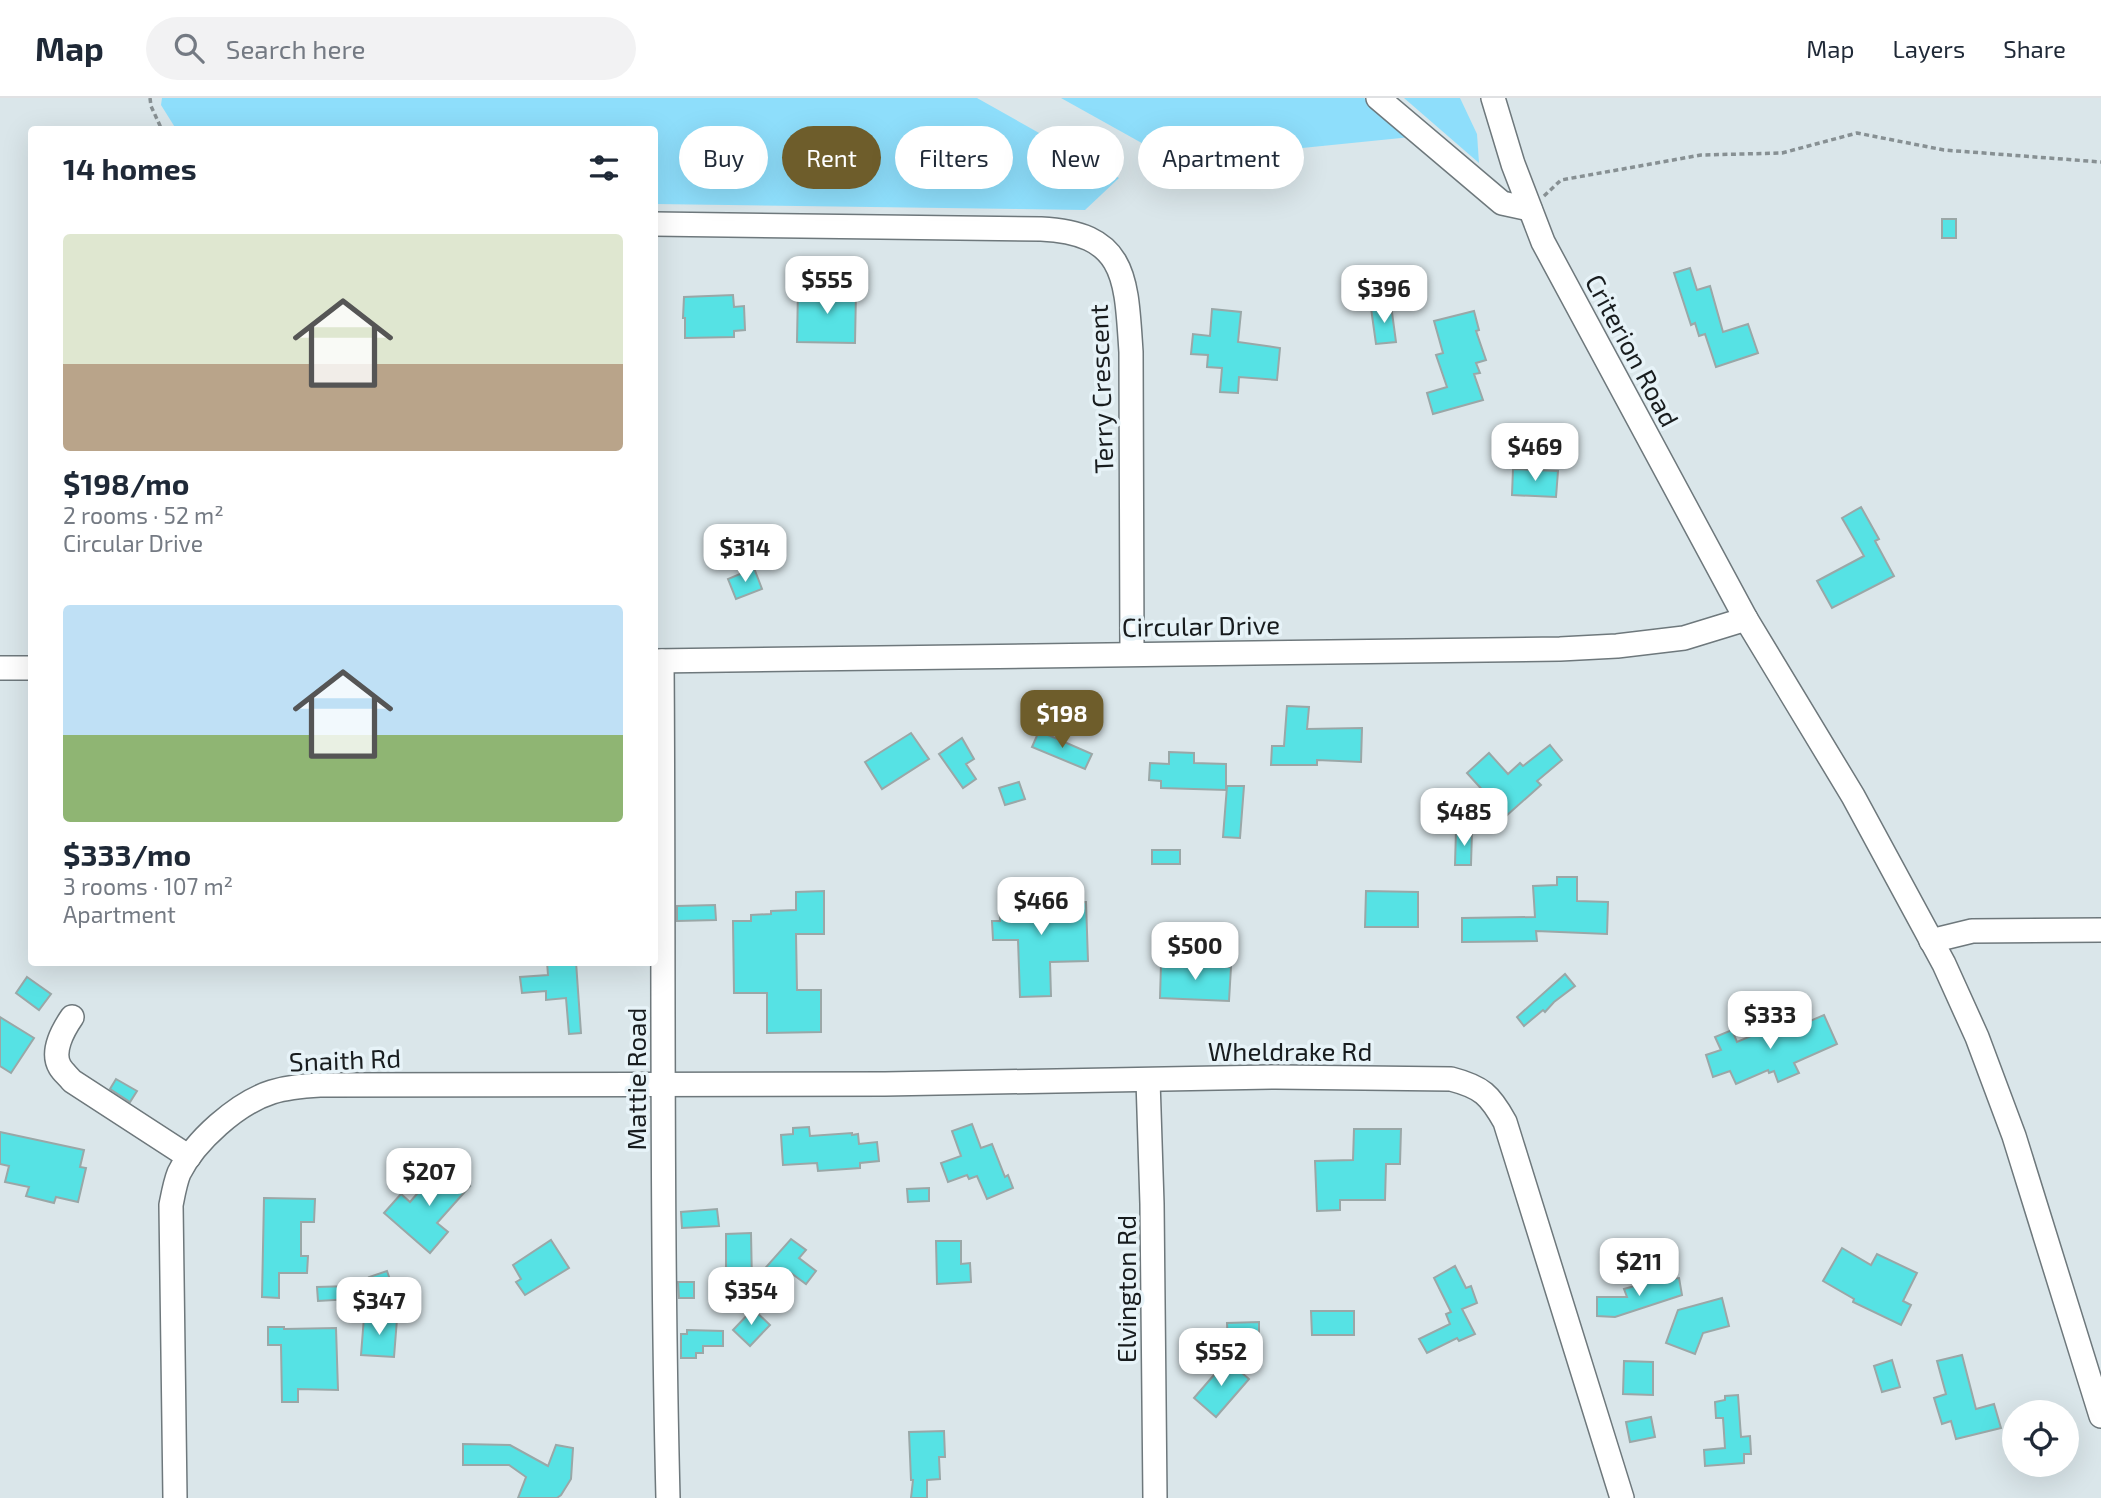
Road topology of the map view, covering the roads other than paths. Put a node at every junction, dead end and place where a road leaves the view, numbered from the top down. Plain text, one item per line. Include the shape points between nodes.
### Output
1 (1378, 98) edge
2 (1493, 98) edge
3 (1530, 209) junction
4 (658, 224) edge
5 (1746, 619) junction
6 (1132, 654) junction
7 (658, 661) edge
8 (0, 668) edge
9 (28, 668) edge
10 (2101, 930) edge
11 (1931, 941) junction
12 (72, 1017) dead end
13 (1148, 1080) junction
14 (663, 1084) junction
15 (189, 1157) junction
16 (2101, 1416) edge
17 (175, 1498) edge
18 (668, 1498) edge
19 (1155, 1498) edge
20 (1622, 1498) edge

1 - 3 street via 1502,203
2 - 3 street, Criterion Road
3 - 5 street, Criterion Road via 1543,242
4 - 6 street, Terry Crescent via 1061,229 1100,244 1119,268 1129,318
5 - 6 street, Circular Drive via 1684,638 1617,646
5 - 11 street, Criterion Road via 1853,796
6 - 7 street, Circular Drive
7 - 14 street, Mattie Road
8 - 9 street
10 - 11 street via 1972,931
11 - 16 street, Criterion Road via 1977,1037 2014,1136
12 - 15 street via 63,1032 59,1066 72,1081
13 - 14 street, Wheldrake Rd
13 - 19 street, Elvington Rd
13 - 20 street, Wheldrake Rd via 1429,1078 1451,1079 1482,1090 1505,1122
14 - 15 street, Snaith Rd via 286,1088 240,1109
14 - 18 street, Mattie Road
15 - 17 street, Snaith Rd via 178,1176 171,1205

